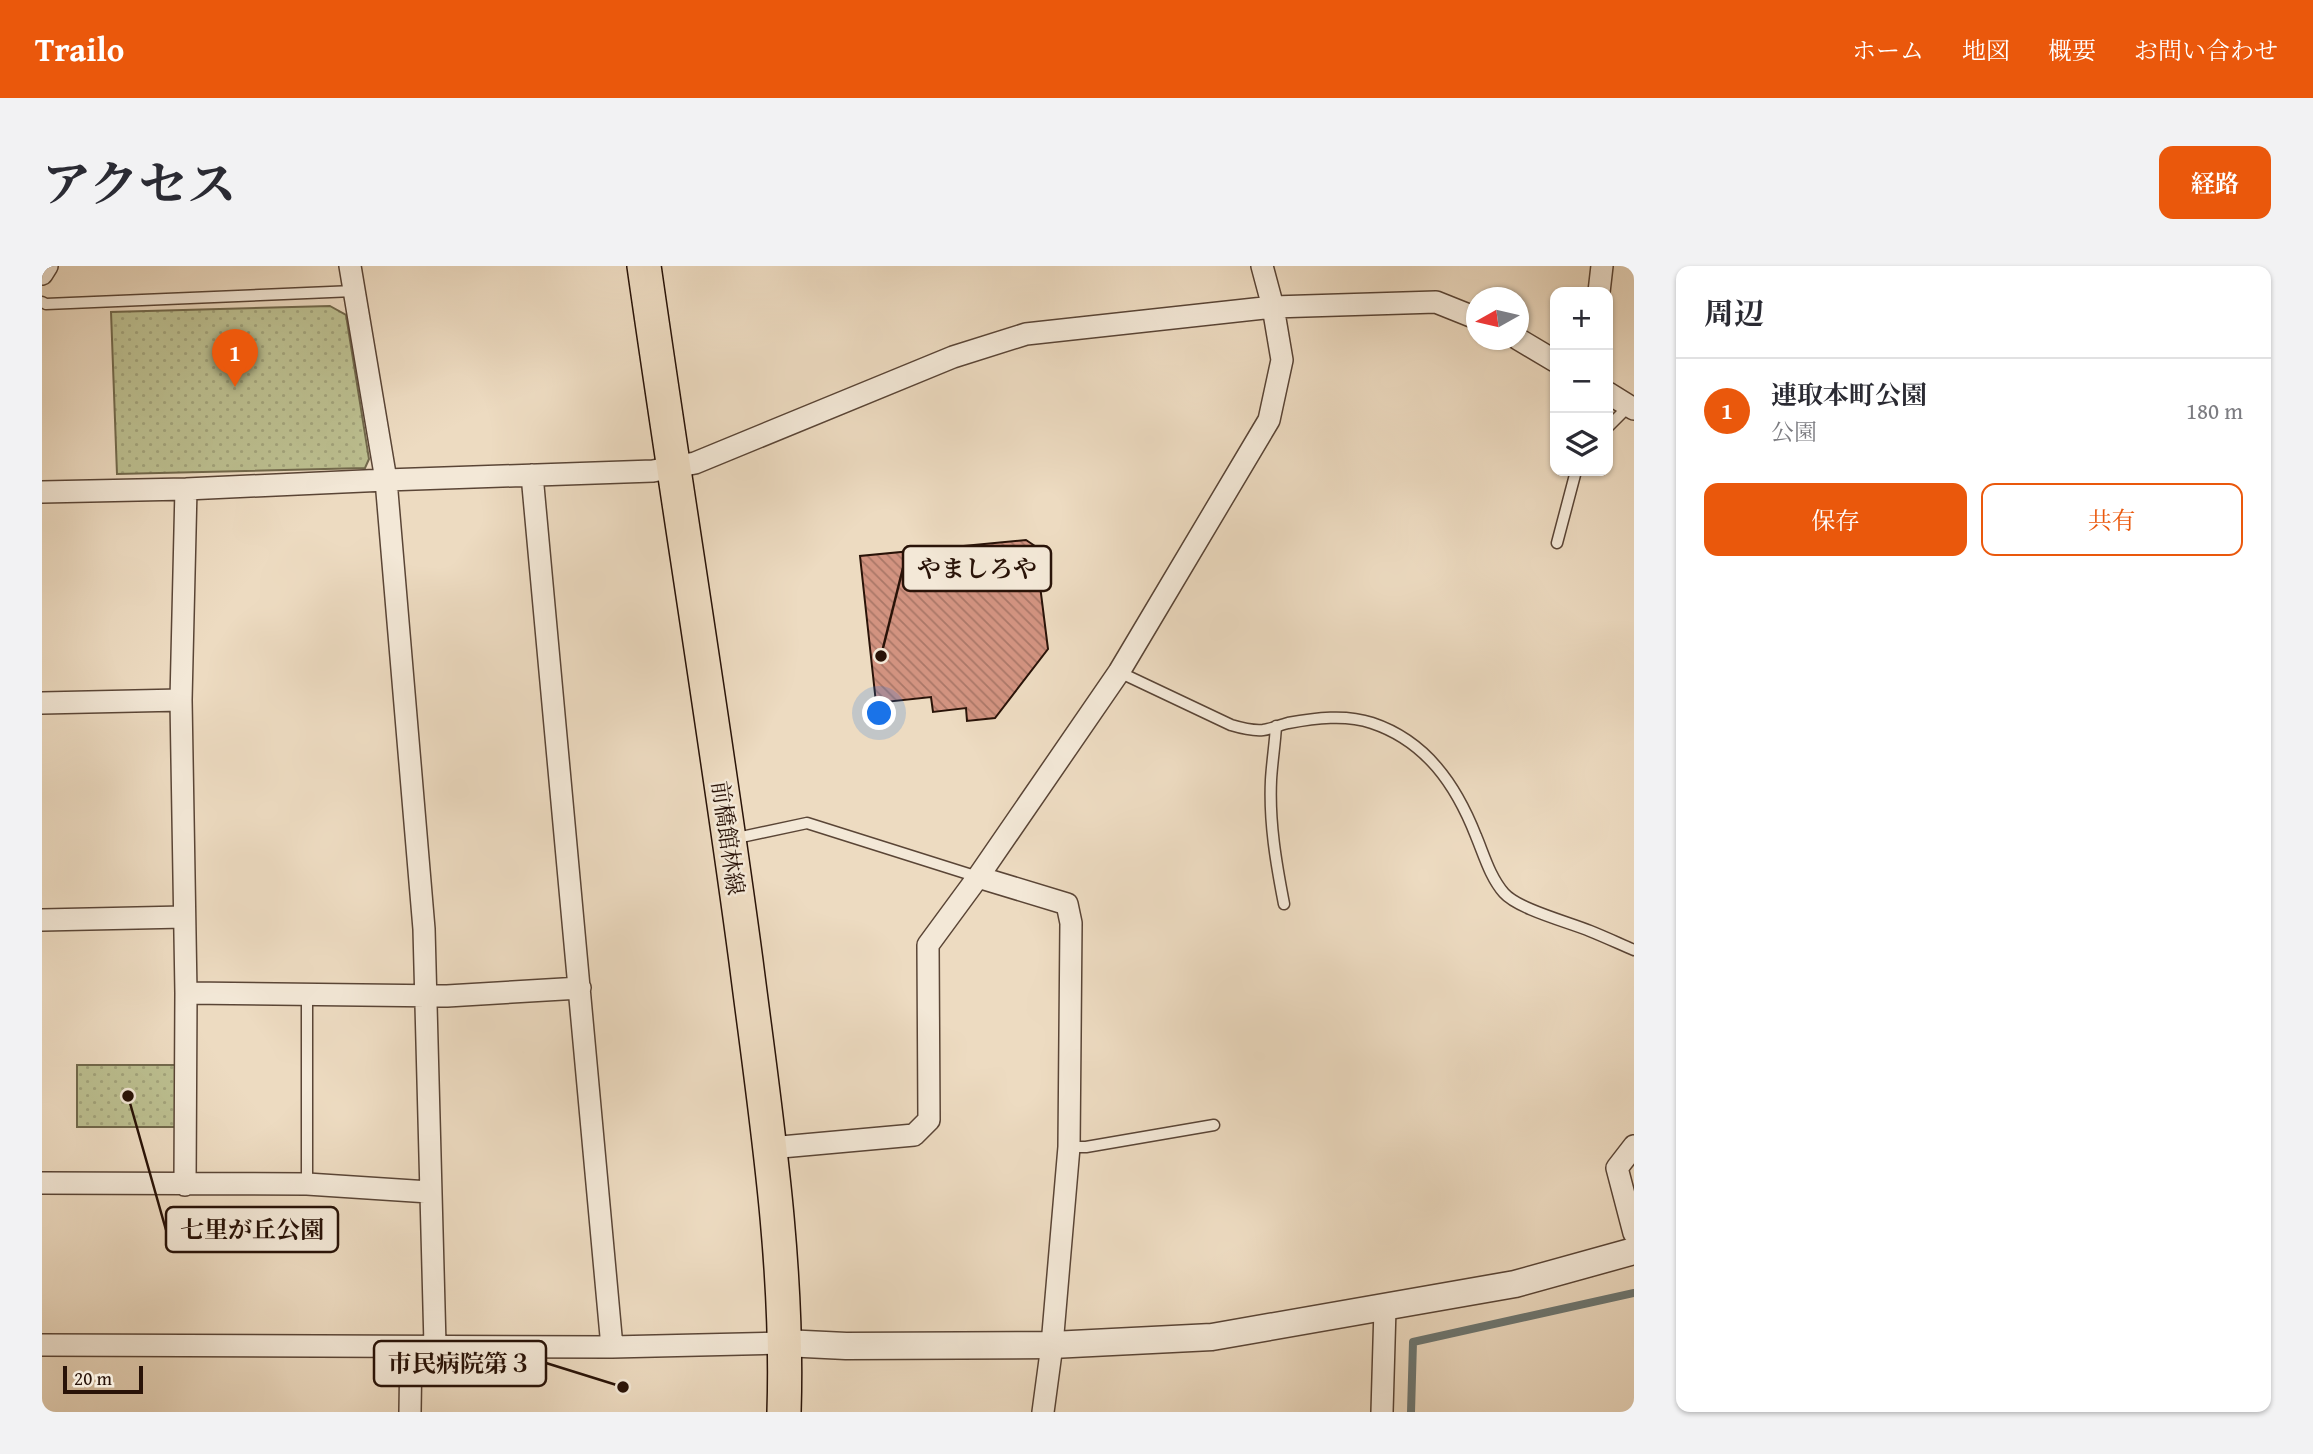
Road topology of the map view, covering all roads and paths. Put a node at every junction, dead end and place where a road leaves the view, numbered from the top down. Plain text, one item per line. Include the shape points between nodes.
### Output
1 (47, 266) edge
2 (350, 266) edge
3 (644, 266) edge
4 (1262, 266) edge
5 (1602, 266) edge
6 (42, 274) edge
7 (1600, 287) edge
8 (354, 290) junction
9 (42, 302) edge
10 (1273, 307) junction
11 (1466, 314) edge
12 (1529, 346) edge
13 (1550, 358) edge
14 (1613, 396) edge
15 (1631, 408) edge
16 (1613, 423) edge
17 (673, 469) junction
18 (532, 475) junction
19 (1575, 476) edge
20 (386, 480) junction
21 (186, 489) junction
22 (42, 492) edge
23 (1557, 542) dead end
24 (1119, 672) junction
25 (181, 700) junction
26 (42, 703) edge
27 (1276, 726) junction
28 (729, 839) junction
29 (978, 877) junction
30 (1284, 904) dead end
31 (184, 918) junction
32 (42, 920) edge
33 (1634, 950) edge
34 (580, 988) junction
35 (186, 993) junction
36 (307, 995) junction
37 (426, 996) junction
38 (1214, 1125) dead end
39 (1634, 1146) edge
40 (1069, 1147) junction
41 (770, 1148) junction
42 (42, 1183) edge
43 (307, 1184) junction
44 (185, 1185) junction
45 (429, 1192) junction
46 (1634, 1233) edge
47 (1634, 1251) edge
48 (1385, 1308) junction
49 (784, 1343) junction
50 (42, 1345) edge
51 (435, 1345) junction
52 (1052, 1345) junction
53 (411, 1347) junction
54 (612, 1347) junction
55 (410, 1412) edge
56 (784, 1412) edge
57 (1043, 1412) edge
58 (1382, 1412) edge

1 - 6 street
2 - 8 street
3 - 17 main road, 前橋館林線
4 - 10 street
5 - 7 street
8 - 9 lane
8 - 20 street
10 - 11 street via 1436,302
10 - 17 street via 1026,334 953,357
10 - 24 street via 1282,360 1269,420
12 - 13 street
14 - 15 street
15 - 16 lane
17 - 18 street
17 - 28 main road, 前橋館林線
18 - 20 street
18 - 34 street
19 - 23 lane
20 - 21 street
20 - 37 street
21 - 22 street
21 - 25 street
24 - 27 lane via 1231,725 1261,730
24 - 29 street
25 - 26 street
25 - 31 street
27 - 30 lane via 1272,824
27 - 33 lane via 1341,718 1390,730 1417,747 1454,787 1492,876 1504,893
28 - 29 lane via 807,822
28 - 41 main road, 前橋館林線
29 - 40 street via 1067,904 1071,923
29 - 41 street via 928,945 929,1120 914,1135
31 - 32 street
31 - 35 street
34 - 37 street
34 - 54 street
35 - 36 street
35 - 44 street
36 - 37 street
36 - 43 lane
37 - 45 street
38 - 40 lane
39 - 46 street via 1618,1168
40 - 52 street
41 - 49 main road, 前橋館林線
42 - 44 street
43 - 44 street
43 - 45 street
45 - 51 street
47 - 48 street via 1515,1284
48 - 52 street via 1212,1337
48 - 58 street
49 - 52 street
49 - 54 street
49 - 56 main road, 前橋館林線
50 - 53 street
51 - 53 street
51 - 54 street
52 - 57 street
53 - 55 street

